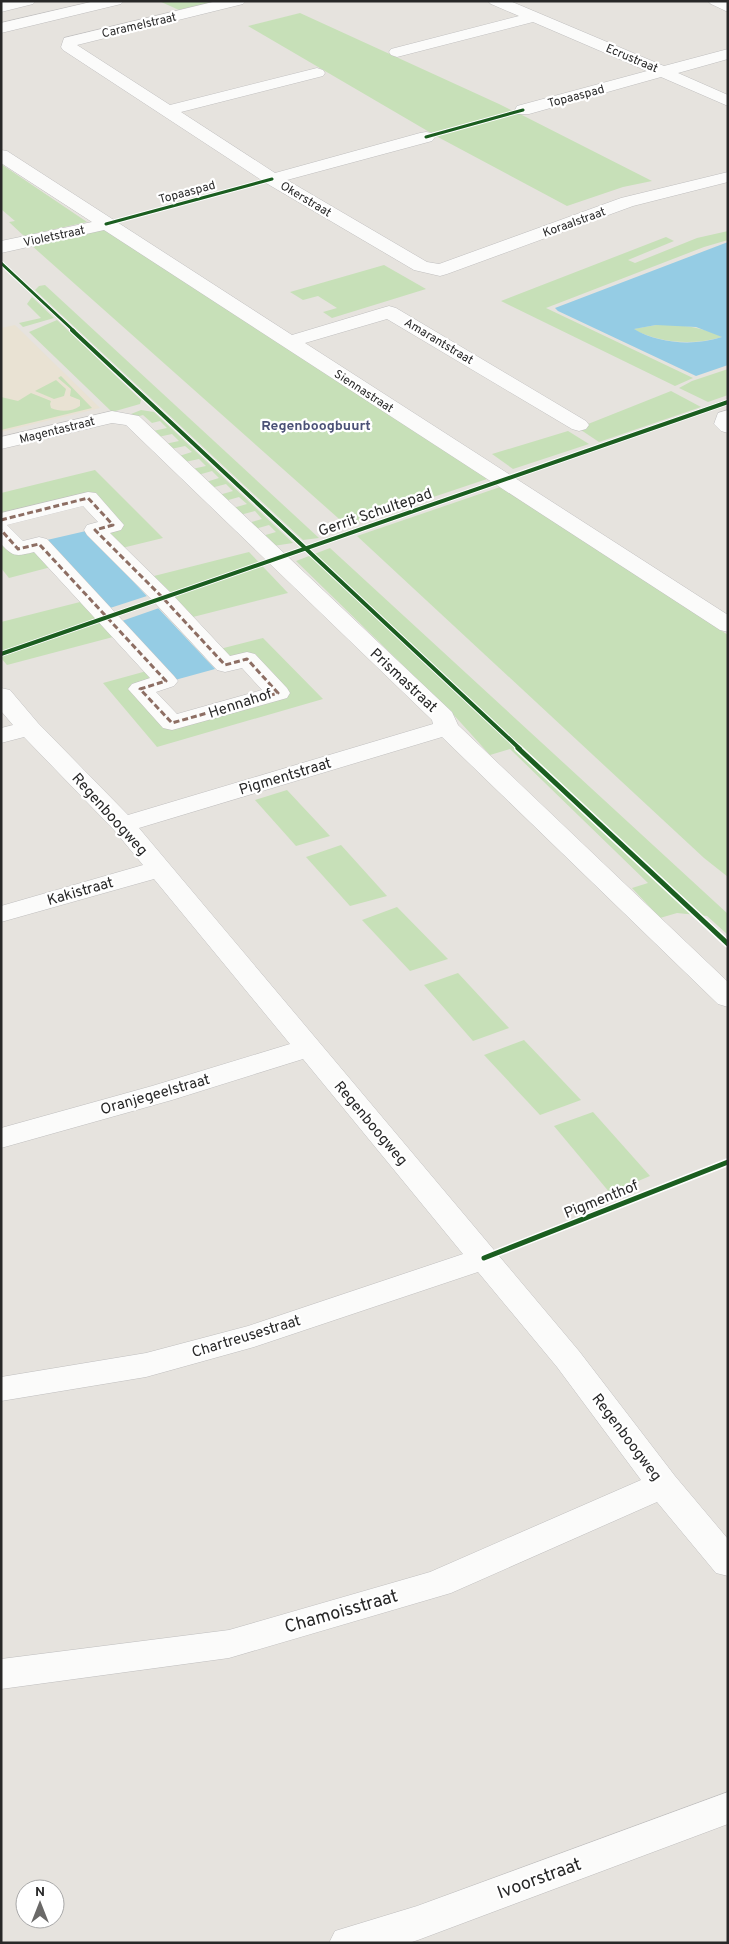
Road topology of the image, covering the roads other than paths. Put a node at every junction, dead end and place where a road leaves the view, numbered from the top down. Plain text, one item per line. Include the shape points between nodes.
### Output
1 (28, 1) edge
2 (116, 1) edge
3 (238, 1) edge
4 (496, 1) edge
5 (716, 1) edge
6 (47, 2) edge
7 (155, 5) dead end
8 (728, 6) edge
9 (1, 7) edge
10 (68, 12) junction
11 (175, 16) junction
12 (535, 18) junction
13 (1, 28) edge
14 (70, 41) joint
15 (397, 52) dead end
16 (728, 54) edge
17 (663, 72) junction
18 (317, 73) dead end
19 (728, 101) edge
20 (523, 110) dead end
21 (167, 111) junction
22 (426, 137) dead end
23 (1, 155) edge
24 (728, 177) edge
25 (272, 179) junction
26 (106, 224) junction
27 (1, 247) edge
28 (422, 266) joint
29 (288, 342) junction
30 (112, 416) joint
31 (579, 425) dead end
32 (1, 443) edge
33 (1, 520) edge
34 (1, 530) edge
35 (728, 625) edge
36 (1, 695) edge
37 (29, 728) junction
38 (447, 728) junction
39 (1, 736) edge
40 (123, 825) junction
41 (159, 868) junction
42 (1, 914) edge
43 (728, 998) edge
44 (309, 1048) junction
45 (1, 1138) edge
46 (484, 1258) junction
47 (1, 1389) edge
48 (663, 1485) junction
49 (726, 1559) edge
50 (1, 1674) edge
51 (728, 1808) edge
52 (349, 1943) edge

1 - 9 street
2 - 10 street
3 - 11 street, Caramelstraat
4 - 12 street, Ecrustraat
5 - 8 street
6 - 10 street
7 - 11 street
10 - 13 street
11 - 14 street, Caramelstraat
12 - 15 street
12 - 17 street, Ecrustraat
14 - 21 street, Okerstraat via 69,47
16 - 17 street, Topaaspad
17 - 19 street, Ecrustraat
17 - 20 street, Topaaspad
18 - 21 street
21 - 25 street, Okerstraat
22 - 25 street
23 - 26 street, Siennastraat
24 - 28 street, Koraalstraat via 627,202 440,270
25 - 28 street, Okerstraat
26 - 27 street, Violetstraat
26 - 29 street, Siennastraat
29 - 31 street, Amarantstraat via 389,312
29 - 35 street, Siennastraat
30 - 32 street, Magentastraat
30 - 38 street, Prismastraat via 132,420 443,717
33 - 34 street, Hennahof via 88,498 113,524 95,530 225,665 247,659 278,694 172,723 140,689 166,681 39,544 18,549
36 - 37 street, Regenboogweg
37 - 39 street
37 - 40 street, Regenboogweg
38 - 40 street, Pigmentstraat
38 - 43 street, Prismastraat
40 - 41 street, Regenboogweg
41 - 42 street, Kakistraat
41 - 44 street, Regenboogweg
44 - 45 street, Oranjegeelstraat
44 - 46 street, Regenboogweg
46 - 47 street, Chartreusestraat via 236,1340 146,1365
46 - 48 street, Regenboogweg via 568,1359
48 - 49 street, Regenboogweg
48 - 50 street, Chamoisstraat via 439,1583 239,1641
51 - 52 street, Ivoorstraat via 418,1922

